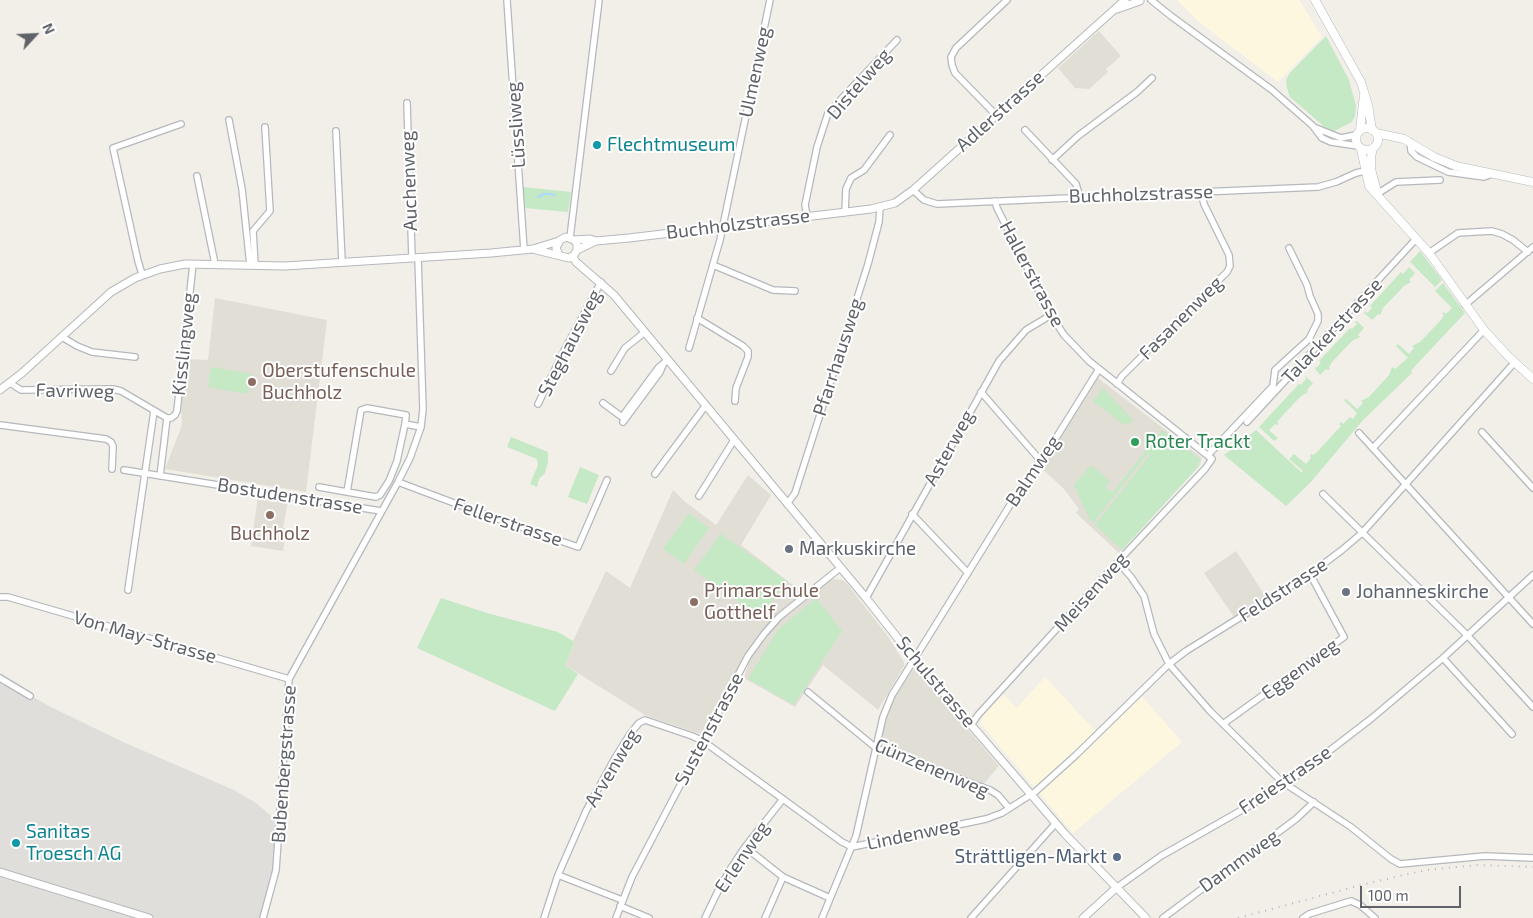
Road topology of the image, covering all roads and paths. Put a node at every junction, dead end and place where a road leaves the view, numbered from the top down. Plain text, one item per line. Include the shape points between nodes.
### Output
1 (507, 0) edge
2 (599, 0) edge
3 (770, 0) edge
4 (1007, 0) edge
5 (1126, 0) edge
6 (1142, 0) edge
7 (1151, 0) edge
8 (1316, 0) edge
9 (1117, 9) junction
10 (897, 40) dead end
11 (1152, 78) dead end
12 (1364, 93) junction
13 (407, 103) dead end
14 (996, 115) junction
15 (228, 120) dead end
16 (181, 124) dead end
17 (1313, 126) junction
18 (265, 127) dead end
19 (1025, 130) dead end
20 (336, 131) dead end
21 (1374, 131) junction
22 (1358, 133) junction
23 (890, 135) dead end
24 (1410, 142) junction
25 (1359, 148) junction
26 (1373, 148) junction
27 (1052, 160) junction
28 (1368, 170) junction
29 (1492, 174) junction
30 (197, 176) dead end
31 (1440, 180) dead end
32 (1533, 182) edge
33 (913, 190) junction
34 (1201, 192) junction
35 (1377, 194) junction
36 (1080, 197) junction
37 (995, 201) junction
38 (880, 207) junction
39 (845, 212) junction
40 (806, 216) junction
41 (722, 226) junction
42 (572, 239) junction
43 (1416, 239) junction
44 (559, 241) junction
45 (596, 241) junction
46 (1533, 247) edge
47 (1289, 248) dead end
48 (533, 249) junction
49 (524, 250) junction
50 (577, 250) junction
51 (1528, 252) junction
52 (1429, 253) junction
53 (559, 255) junction
54 (573, 257) junction
55 (415, 258) junction
56 (342, 262) junction
57 (193, 264) junction
58 (215, 264) junction
59 (253, 265) junction
60 (713, 265) junction
61 (142, 274) junction
62 (601, 282) junction
63 (795, 292) dead end
64 (1465, 305) junction
65 (1051, 315) junction
66 (698, 318) junction
67 (1484, 330) junction
68 (645, 332) junction
69 (62, 337) junction
70 (689, 348) dead end
71 (135, 357) dead end
72 (666, 362) junction
73 (1515, 362) junction
74 (1099, 370) junction
75 (611, 371) dead end
76 (1533, 379) edge
77 (10, 383) junction
78 (1117, 384) junction
79 (0, 390) edge
80 (981, 392) junction
81 (734, 401) dead end
82 (538, 404) dead end
83 (603, 404) dead end
84 (706, 406) junction
85 (154, 411) junction
86 (167, 418) junction
87 (623, 422) dead end
88 (1247, 422) dead end
89 (405, 424) junction
90 (0, 425) edge
91 (421, 427) junction
92 (1482, 432) dead end
93 (1359, 433) dead end
94 (734, 440) junction
95 (1373, 448) junction
96 (1210, 457) junction
97 (1040, 460) junction
98 (112, 469) dead end
99 (124, 470) dead end
100 (146, 474) junction
101 (655, 474) dead end
102 (160, 476) junction
103 (607, 480) dead end
104 (398, 482) junction
105 (1406, 483) junction
106 (319, 487) dead end
107 (1533, 488) edge
108 (347, 492) junction
109 (1323, 494) dead end
110 (699, 496) dead end
111 (787, 504) junction
112 (381, 511) junction
113 (912, 514) junction
114 (1362, 532) junction
115 (1118, 562) junction
116 (840, 568) junction
117 (968, 573) junction
118 (1310, 574) junction
119 (1533, 575) edge
120 (128, 590) dead end
121 (0, 597) edge
122 (866, 598) junction
123 (1509, 598) junction
124 (1533, 624) edge
125 (1468, 636) junction
126 (1443, 658) junction
127 (914, 659) junction
128 (1169, 664) junction
129 (0, 678) edge
130 (289, 679) junction
131 (808, 692) dead end
132 (30, 696) dead end
133 (1533, 707) edge
134 (1223, 724) junction
135 (971, 725) junction
136 (1512, 734) dead end
137 (703, 741) junction
138 (876, 748) junction
139 (1285, 784) junction
140 (1031, 794) junction
141 (784, 799) junction
142 (1314, 802) junction
143 (1009, 808) junction
144 (1056, 823) junction
145 (745, 847) junction
146 (852, 847) junction
147 (1533, 858) edge
148 (0, 872) edge
149 (558, 875) junction
150 (783, 877) junction
151 (1116, 888) junction
152 (830, 898) junction
153 (621, 903) junction
154 (149, 918) edge
155 (263, 918) edge
156 (544, 918) edge
157 (616, 918) edge
158 (649, 918) edge
159 (705, 918) edge
160 (765, 918) edge
161 (822, 918) edge
162 (971, 918) edge
163 (1083, 918) edge
164 (1146, 918) edge
165 (1163, 918) edge
166 (1303, 918) edge
167 (1375, 918) edge

1 - 49 street, Lüssliweg
2 - 42 street via 574,199
3 - 41 street, Ulmenweg
4 - 14 street via 956,48 952,57 955,73
5 - 9 street, Adlerstrasse
6 - 9 street, Adlerstrasse
7 - 17 street via 1264,84
8 - 12 main road via 1359,77
9 - 14 street, Adlerstrasse
10 - 40 street, Distelweg via 828,113 817,147
11 - 27 street
12 - 21 main road
12 - 22 main road
13 - 55 street, Auchenweg
14 - 33 street, Adlerstrasse
15 - 59 street
16 - 61 street via 113,148
17 - 22 street via 1337,137
17 - 25 street via 1326,140
18 - 59 street via 270,212 253,230
19 - 27 street
20 - 56 street
21 - 22 main road via 1366,128
21 - 24 main road
21 - 26 main road via 1378,141
22 - 25 main road via 1356,142
23 - 39 street via 864,170 851,178 846,189
24 - 29 main road via 1449,163
24 - 29 street via 1411,151 1448,172 1484,177
25 - 26 main road
25 - 28 main road
26 - 28 main road
27 - 36 street via 1076,184
28 - 34 street, Buchholzstrasse via 1318,187
28 - 35 main road
29 - 32 main road
30 - 58 street
31 - 35 street via 1396,182
33 - 37 street, Buchholzstrasse via 920,198 932,203
33 - 38 street, Adlerstrasse via 895,203
34 - 36 street, Buchholzstrasse
34 - 78 street, Fasanenweg via 1229,255 1230,266
35 - 43 main road
36 - 37 street, Buchholzstrasse
37 - 65 street, Hallerstrasse
38 - 39 street, Buchholzstrasse
38 - 111 street, Pfarrhausweg via 868,264 795,493
39 - 40 street, Buchholzstrasse
40 - 41 street, Buchholzstrasse
41 - 45 street, Buchholzstrasse
41 - 60 street, Ulmenweg
42 - 44 street
42 - 45 street, Buchholzstrasse
42 - 50 street
43 - 52 main road
43 - 88 street, Talackerstrasse
44 - 48 street
44 - 53 street via 556,248
45 - 50 street, Buchholzstrasse
46 - 51 street
47 - 96 street, Meisenweg via 1307,285 1318,321 1309,339 1275,370 1273,386
48 - 49 street
48 - 53 street
49 - 55 street
50 - 54 street
51 - 52 street via 1513,240 1492,231 1458,233
51 - 64 street
52 - 64 main road
53 - 54 street
54 - 62 street, Schulstrasse
55 - 56 street
55 - 91 street, Bostudenstrasse via 423,409
56 - 59 street
57 - 58 street
57 - 61 street
57 - 86 street, Kisslingweg via 177,411
58 - 59 street
60 - 63 street via 773,290
60 - 66 street, Ulmenweg
61 - 69 street via 111,292
62 - 68 street, Schulstrasse
62 - 82 street, Steghausweg
64 - 67 main road
65 - 74 street, Hallerstrasse via 1070,342
65 - 80 street, Asterweg via 1026,330 1009,347
66 - 70 street, Ulmenweg
66 - 81 street via 748,351
67 - 73 main road
67 - 95 street
68 - 72 street, Schulstrasse
68 - 75 street via 625,348
69 - 71 street via 92,352
69 - 77 street
72 - 83 street via 622,417
72 - 84 street, Schulstrasse
72 - 87 street
73 - 76 main road
73 - 105 street, Feldstrasse
74 - 78 street, Hallerstrasse
74 - 97 street, Balmweg
77 - 79 street
77 - 85 street, Favriweg via 21,390 113,389
78 - 96 street, Hallerstrasse
80 - 97 street
80 - 113 street, Asterweg
84 - 94 street, Schulstrasse
84 - 101 street
85 - 86 street, Favriweg
85 - 100 street
86 - 102 street
89 - 91 street
89 - 108 street via 397,461 380,495
89 - 108 street via 406,415 368,408 361,410
90 - 98 street via 106,439 113,446
91 - 104 street, Bostudenstrasse
92 - 107 street
93 - 95 street
94 - 110 street
94 - 111 street, Schulstrasse
95 - 105 street
96 - 115 street, Meisenweg via 1206,469
97 - 117 street, Balmweg
99 - 100 street, Bostudenstrasse
100 - 102 street, Bostudenstrasse
100 - 120 street
102 - 112 street, Bostudenstrasse
103 - 104 street, Fellerstrasse via 578,547
104 - 112 street, Bostudenstrasse
105 - 114 street, Feldstrasse
105 - 123 street
106 - 108 street
109 - 114 street
111 - 116 street, Schulstrasse
112 - 130 street, Bubenbergstrasse
113 - 117 street
113 - 122 street, Asterweg
114 - 118 street, Feldstrasse
114 - 125 street
115 - 128 street via 1144,596 1154,634
115 - 135 street, Meisenweg
116 - 122 street, Schulstrasse
116 - 137 street, Sustenstrasse via 787,610 764,634 748,656
117 - 127 street, Balmweg
118 - 128 street, Feldstrasse
118 - 134 street, Eggenweg via 1344,637
119 - 123 street, Freiestrasse
121 - 130 street, Von May-Strasse
122 - 127 street, Schulstrasse
123 - 124 street
123 - 125 street, Freiestrasse
125 - 126 street, Freiestrasse
125 - 133 street
126 - 136 street
126 - 139 street, Freiestrasse via 1372,718
127 - 135 street, Schulstrasse
127 - 138 street, Balmweg via 886,707
128 - 134 street
128 - 140 street, Feldstrasse via 1106,727
129 - 132 street
130 - 155 street, Bubenbergstrasse via 277,864
131 - 138 street, Günzenenweg
134 - 139 street
135 - 140 street, Schulstrasse
137 - 141 street, Lindenweg
137 - 149 street, Arvenweg via 651,721 639,723 592,798
137 - 153 street, Sustenstrasse
138 - 143 street, Günzenenweg via 990,790
138 - 146 street, Balmweg
139 - 142 street
139 - 151 street, Freiestrasse via 1161,856
140 - 143 street, Lindenweg
140 - 144 street, Schulstrasse
141 - 145 street, Erlenweg
141 - 146 street, Lindenweg
142 - 147 street via 1403,865 1485,856
142 - 165 street, Dammweg via 1296,819
143 - 146 street, Lindenweg via 986,819
144 - 151 street, Schulstrasse
144 - 162 street
145 - 150 street
145 - 159 street, Erlenweg
146 - 152 street, Balmweg
148 - 154 street
149 - 153 street
149 - 156 street, Arvenweg
150 - 152 street
150 - 160 street
151 - 163 street
151 - 164 street, Schulstrasse
152 - 161 street, Balmweg
153 - 157 street, Sustenstrasse
153 - 158 street
166 - 167 street via 1351,900

